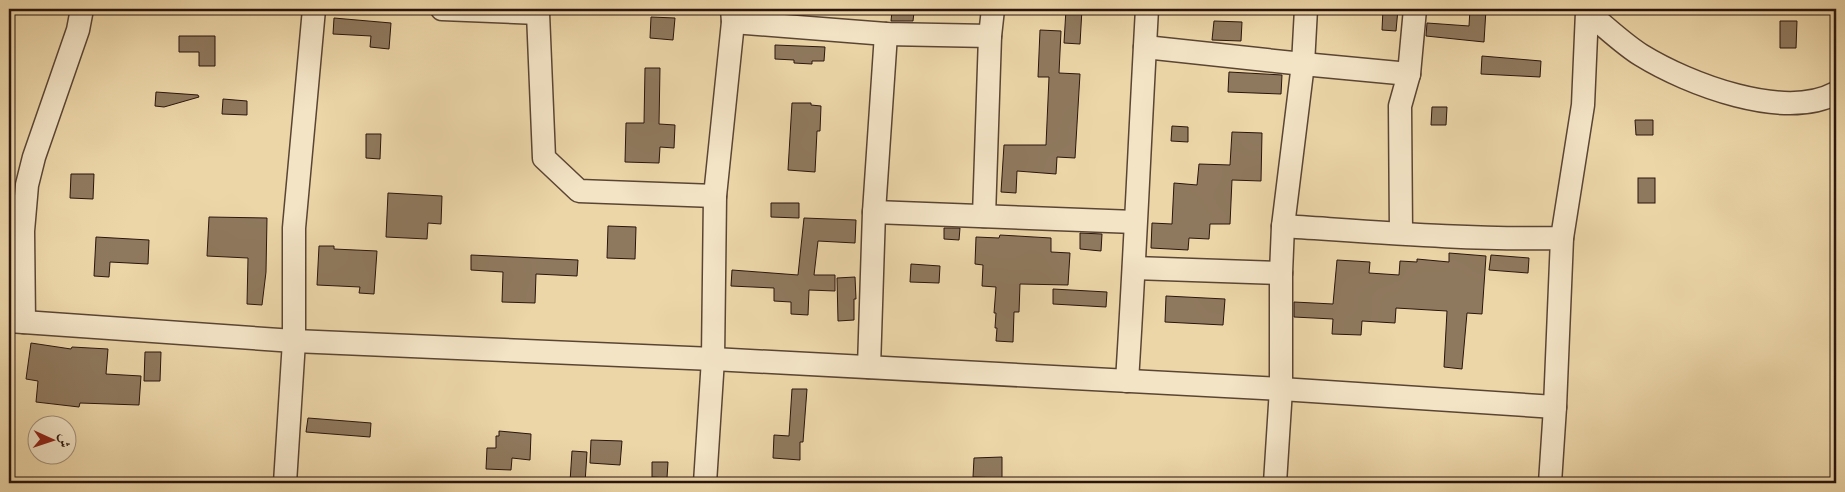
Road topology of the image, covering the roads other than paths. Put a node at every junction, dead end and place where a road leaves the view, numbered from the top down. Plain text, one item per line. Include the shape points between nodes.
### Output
1 (82, 9) edge
2 (314, 9) edge
3 (442, 9) edge
4 (993, 9) edge
5 (1147, 9) edge
6 (1306, 9) edge
7 (1415, 9) edge
8 (1587, 10) edge
9 (538, 11) edge
10 (732, 15) edge
11 (886, 34) junction
12 (990, 36) junction
13 (1145, 47) junction
14 (1303, 64) junction
15 (1409, 74) junction
16 (1836, 93) edge
17 (715, 196) junction
18 (874, 212) junction
19 (984, 216) junction
20 (1135, 222) junction
21 (1284, 226) junction
22 (1401, 233) junction
23 (1562, 238) junction
24 (1134, 268) junction
25 (1281, 273) junction
26 (17, 322) edge
27 (294, 342) junction
28 (713, 359) junction
29 (869, 367) junction
30 (1127, 381) junction
31 (1281, 390) junction
32 (1555, 407) junction
33 (285, 483) edge
34 (705, 483) edge
35 (1275, 483) edge
36 (1550, 483) edge

1 - 26 street via 27,185
2 - 27 street via 294,228
3 - 9 street
4 - 12 street
5 - 13 street
6 - 14 street
7 - 15 street
8 - 16 street via 1640,54 1687,79 1732,94 1790,104 1825,99
8 - 23 street via 1584,105
9 - 17 street via 544,158 579,191
10 - 11 street
10 - 17 street
11 - 12 street
11 - 18 street
12 - 19 street
13 - 14 street
13 - 20 street
14 - 15 street
14 - 21 street
15 - 22 street via 1400,106
17 - 28 street
18 - 19 street
18 - 29 street
19 - 20 street
20 - 24 street
21 - 22 street
21 - 25 street
22 - 23 street
23 - 32 street
24 - 25 street
24 - 30 street
25 - 31 street
26 - 27 street
27 - 28 street
27 - 33 street
28 - 29 street
28 - 34 street
29 - 30 street
30 - 31 street
31 - 32 street
31 - 35 street
32 - 36 street

